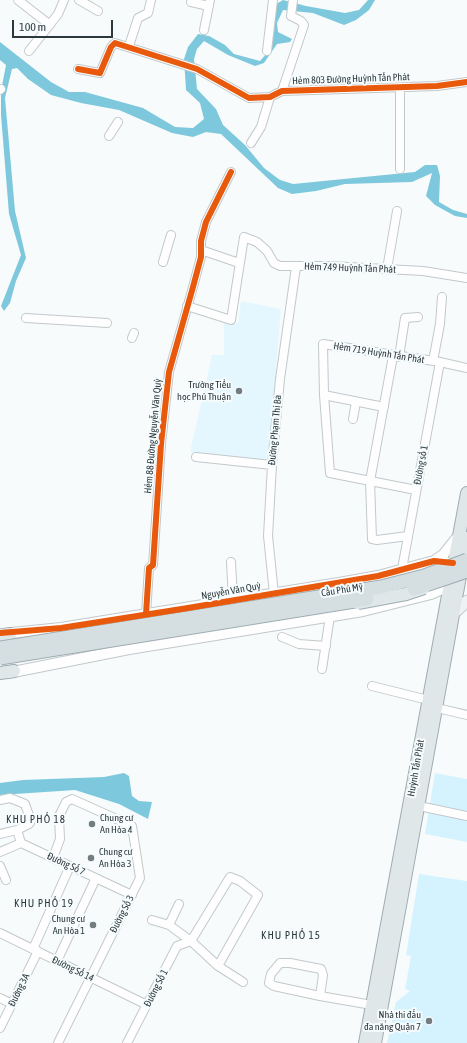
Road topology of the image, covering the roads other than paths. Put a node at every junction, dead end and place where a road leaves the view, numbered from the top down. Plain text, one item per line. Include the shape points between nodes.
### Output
1 (18, 0) edge
2 (64, 0) edge
3 (79, 0) edge
4 (151, 0) edge
5 (273, 0) edge
6 (293, 0) edge
7 (191, 2) dead end
8 (210, 3) edge
9 (98, 11) dead end
10 (50, 25) junction
11 (204, 30) dead end
12 (129, 46) junction
13 (29, 51) dead end
14 (267, 51) dead end
15 (78, 69) dead end
16 (467, 82) edge
17 (400, 87) junction
18 (282, 91) junction
19 (270, 98) junction
20 (118, 122) dead end
21 (109, 136) dead end
22 (251, 143) dead end
23 (400, 169) dead end
24 (231, 172) dead end
25 (397, 211) dead end
26 (171, 235) dead end
27 (201, 250) junction
28 (163, 262) dead end
29 (239, 263) junction
30 (296, 266) junction
31 (387, 269) junction
32 (467, 278) edge
33 (442, 297) dead end
34 (187, 306) junction
35 (418, 317) dead end
36 (26, 318) dead end
37 (107, 323) dead end
38 (396, 356) junction
39 (437, 362) junction
40 (467, 368) edge
41 (324, 395) junction
42 (356, 402) junction
43 (384, 408) junction
44 (353, 420) dead end
45 (196, 457) dead end
46 (272, 465) junction
47 (370, 481) junction
48 (416, 490) junction
49 (467, 493) edge
50 (466, 509) edge
51 (408, 536) junction
52 (463, 537) edge
53 (434, 561) junction
54 (231, 562) dead end
55 (464, 565) edge
56 (402, 569) junction
57 (458, 585) edge
58 (274, 594) junction
59 (431, 594) junction
60 (233, 599) junction
61 (467, 601) edge
62 (450, 611) junction
63 (146, 614) junction
64 (330, 616) junction
65 (103, 621) junction
66 (3, 634) edge
67 (282, 637) dead end
68 (0, 643) edge
69 (326, 646) junction
70 (0, 648) edge
71 (109, 652) junction
72 (0, 658) edge
73 (0, 661) edge
74 (322, 669) dead end
75 (14, 671) joint
76 (0, 674) edge
77 (372, 686) dead end
78 (432, 704) junction
79 (467, 715) edge
80 (0, 800) edge
81 (417, 800) junction
82 (467, 816) edge
83 (17, 830) junction
84 (409, 830) junction
85 (0, 834) edge
86 (21, 843) junction
87 (0, 852) edge
88 (53, 858) junction
89 (0, 866) edge
90 (70, 866) junction
91 (96, 878) junction
92 (6, 880) dead end
93 (132, 895) junction
94 (179, 904) dead end
95 (152, 920) dead end
96 (169, 925) junction
97 (0, 933) edge
98 (191, 941) junction
99 (35, 950) junction
100 (58, 961) junction
101 (218, 966) junction
102 (90, 977) junction
103 (243, 982) dead end
104 (320, 996) junction
105 (0, 998) edge
106 (12, 1004) junction
107 (147, 1005) junction
108 (372, 1005) junction
109 (0, 1028) edge
110 (58, 1043) edge
111 (128, 1043) edge
112 (365, 1043) edge
113 (376, 1043) edge

1 - 10 street
2 - 10 street
3 - 9 street
4 - 12 street via 148,13 139,16
5 - 14 street
6 - 18 street via 292,16 304,25
7 - 8 street
8 - 11 street
10 - 13 street
12 - 15 street via 113,43 100,74
12 - 19 street via 197,69 248,98
16 - 17 street, Hẻm 803 Đường Huỳnh Tấn Phát
17 - 18 street, Hẻm 803 Đường Huỳnh Tấn Phát
17 - 23 street
18 - 19 street, Hẻm 803 Đường Huỳnh Tấn Phát
19 - 22 street via 261,127
20 - 21 street
24 - 27 street, Hẻm 88 Đường Nguyễn Văn Quỳ via 206,222
25 - 31 street
26 - 28 street
27 - 29 street
27 - 34 street, Hẻm 88 Đường Nguyễn Văn Quỳ
29 - 30 street, Hẻm 749 Huỳnh Tấn Phát via 244,237 262,246 274,264
29 - 34 street via 231,320
30 - 31 street, Hẻm 749 Huỳnh Tấn Phát
30 - 46 street, Đường Phạm Thị Ba via 280,379
31 - 32 street, Hẻm 749 Huỳnh Tấn Phát via 423,271
33 - 39 street, Đường số 1
34 - 63 street, Hẻm 88 Đường Nguyễn Văn Quỳ via 168,379 153,565 149,568
35 - 38 street via 405,318
36 - 37 street
38 - 39 street, Hẻm 719 Huỳnh Tấn Phát
38 - 41 street, Hẻm 719 Huỳnh Tấn Phát via 323,344
38 - 43 street
39 - 40 street, Hẻm 719 Huỳnh Tấn Phát
39 - 48 street, Đường số 1
41 - 42 street
41 - 47 street, Hẻm 719 Huỳnh Tấn Phát via 330,472
42 - 43 street
42 - 44 street
43 - 47 street
45 - 46 street
46 - 58 street, Đường Phạm Thị Ba via 268,536
47 - 48 street
47 - 51 street via 372,539
48 - 51 street, Đường số 1
49 - 50 main road, Huỳnh Tấn Phát
50 - 52 main road, Huỳnh Tấn Phát
51 - 56 street, Đường số 1
52 - 53 street
52 - 55 main road, Huỳnh Tấn Phát
53 - 55 street, Nguyễn Văn Quỳ
53 - 56 street, Nguyễn Văn Quỳ
54 - 60 street
55 - 57 main road, Huỳnh Tấn Phát
55 - 68 main road, Cầu Phú Mỹ via 384,583
55 - 70 highway, Cầu Phú Mỹ, bridge via 381,587
55 - 72 highway, Cầu Phú Mỹ, bridge via 408,590 383,596
55 - 73 main road, Cầu Phú Mỹ, bridge via 406,594 310,612
56 - 58 street, Nguyễn Văn Quỳ via 378,576
57 - 59 street
57 - 62 main road, Huỳnh Tấn Phát
58 - 60 street, Nguyễn Văn Quỳ
59 - 62 street via 443,602
59 - 64 street via 363,611
60 - 63 street, Nguyễn Văn Quỳ
61 - 62 main road
62 - 78 main road, Huỳnh Tấn Phát
63 - 65 street, Nguyễn Văn Quỳ
64 - 69 street
64 - 71 street
65 - 66 street, Nguyễn Văn Quỳ
65 - 71 street
67 - 69 street via 299,644
69 - 74 street
71 - 75 street
75 - 76 main road
77 - 78 street
78 - 79 street
78 - 81 main road, Huỳnh Tấn Phát
80 - 83 street via 10,798 24,804 31,821
81 - 82 street
81 - 84 main road, Huỳnh Tấn Phát
83 - 85 street
83 - 86 street
84 - 108 main road, Huỳnh Tấn Phát
84 - 113 main road, Huỳnh Tấn Phát
86 - 87 street
86 - 88 street, Đường Số 7
88 - 90 street, Đường Số 7
88 - 93 street, Đường Số 3 via 60,839 59,816 66,802 72,799 132,826 140,878
89 - 92 street
90 - 91 street, Đường Số 7
90 - 99 street, Đường 3A
91 - 93 street, Đường Số 7
91 - 100 street
93 - 102 street, Đường Số 3
94 - 96 street
95 - 96 street
96 - 98 street
97 - 99 street, Đường Số 14
98 - 101 street
98 - 101 street via 230,877 240,881 258,895
98 - 107 street, Đường Số 1 via 177,946
99 - 100 street, Đường Số 14
99 - 106 street, Đường 3A
100 - 102 street, Đường Số 14
101 - 103 street
102 - 107 street, Đường Số 14
102 - 110 street, Đường Số 3
104 - 104 street via 274,986 269,983 271,974 280,963 290,962 322,969
104 - 108 street
105 - 106 street
106 - 109 street, Đường 3A
107 - 111 street, Đường Số 1
108 - 112 main road, Huỳnh Tấn Phát

